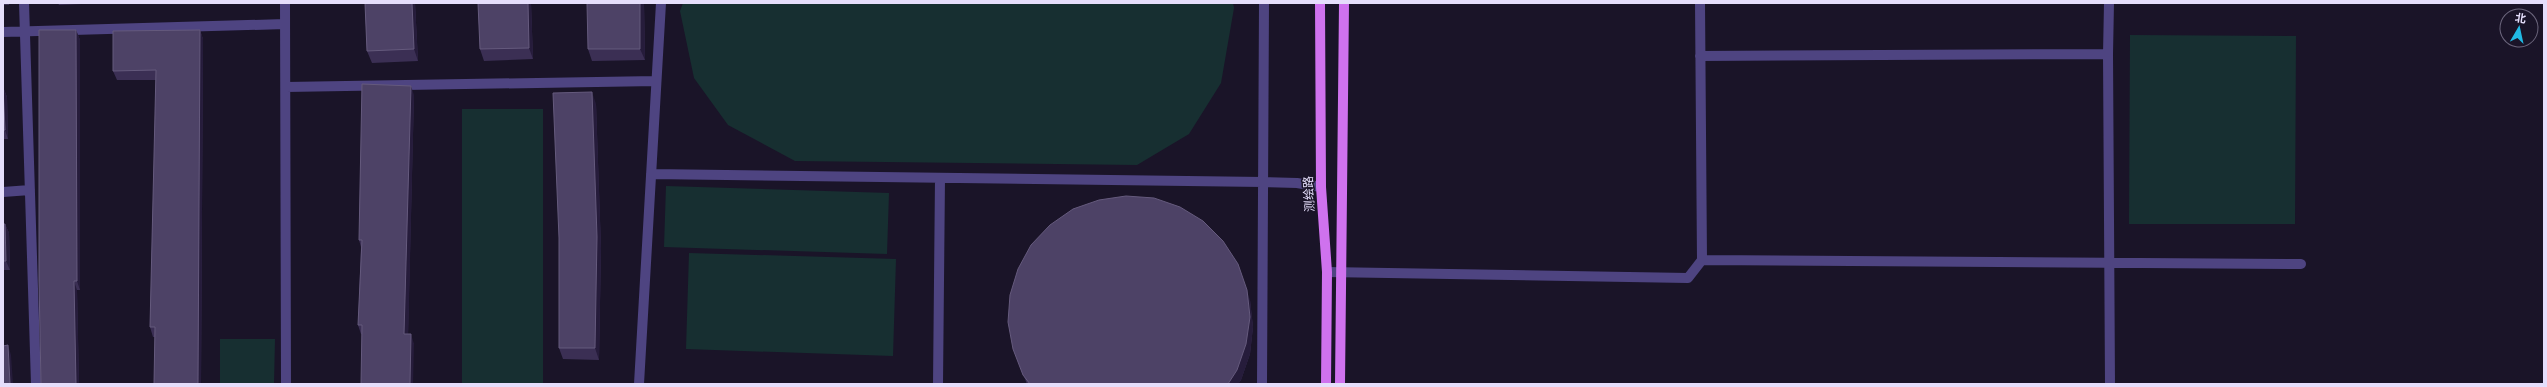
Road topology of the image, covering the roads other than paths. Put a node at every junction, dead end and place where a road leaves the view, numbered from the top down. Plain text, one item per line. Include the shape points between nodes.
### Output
1 (24, 3) edge
2 (285, 3) edge
3 (661, 3) edge
4 (1264, 3) edge
5 (1320, 3) edge
6 (1344, 3) edge
7 (1700, 3) edge
8 (2109, 3) edge
9 (285, 24) junction
10 (3, 32) edge
11 (25, 32) junction
12 (2108, 54) junction
13 (1700, 56) junction
14 (656, 81) junction
15 (286, 86) junction
16 (651, 174) junction
17 (940, 178) junction
18 (1263, 182) junction
19 (1321, 187) junction
20 (30, 190) junction
21 (3, 192) edge
22 (1702, 260) junction
23 (2110, 263) junction
24 (2301, 264) dead end
25 (1327, 272) junction
26 (1341, 272) junction
27 (36, 384) edge
28 (286, 384) edge
29 (639, 384) edge
30 (938, 384) edge
31 (1262, 384) edge
32 (1326, 384) edge
33 (1340, 384) edge
34 (2110, 384) edge

1 - 11 street
2 - 9 street
3 - 14 street
4 - 18 street
5 - 19 main road, 测绘路
6 - 26 main road
7 - 13 street
8 - 12 street
9 - 11 street
9 - 15 street
10 - 11 street
11 - 20 street
12 - 13 street
12 - 23 street
13 - 22 street
14 - 15 street
14 - 16 street
15 - 28 street
16 - 17 street
16 - 29 street
17 - 18 street
17 - 30 street
18 - 19 street
18 - 31 street
19 - 25 main road, 测绘路
20 - 21 street
20 - 27 street
22 - 23 street
22 - 26 street via 1688,278
23 - 24 street
23 - 34 street
25 - 26 street
25 - 32 main road, 测绘路
26 - 33 main road

